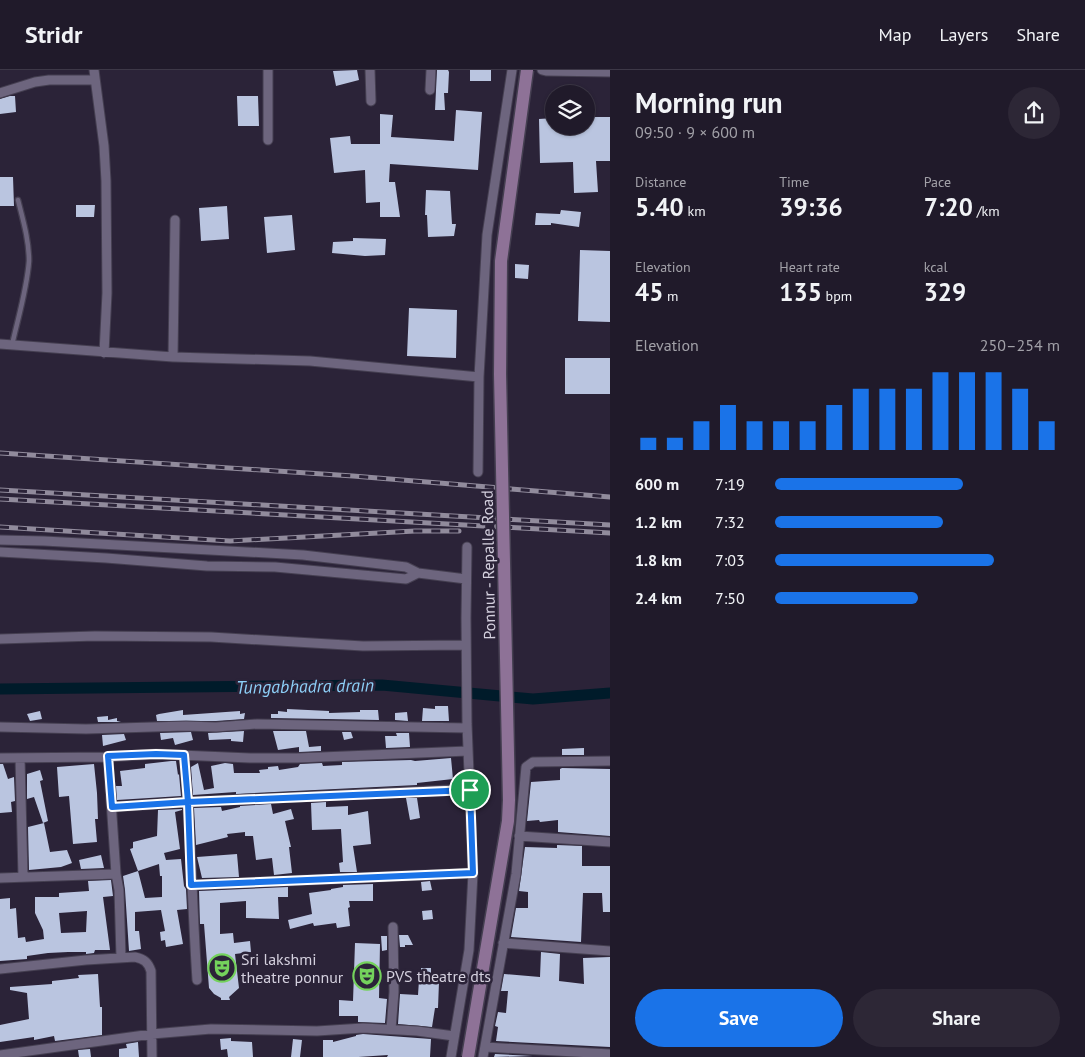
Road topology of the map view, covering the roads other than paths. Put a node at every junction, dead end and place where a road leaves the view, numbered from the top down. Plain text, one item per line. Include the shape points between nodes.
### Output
1 (94, 70) edge
2 (268, 70) edge
3 (370, 70) edge
4 (431, 70) edge
5 (512, 70) edge
6 (527, 70) edge
7 (542, 70) edge
8 (610, 72) edge
9 (95, 80) junction
10 (430, 90) dead end
11 (0, 93) edge
12 (371, 101) dead end
13 (268, 140) dead end
14 (18, 200) dead end
15 (175, 220) dead end
16 (0, 344) edge
17 (12, 345) junction
18 (104, 353) junction
19 (173, 357) junction
20 (479, 377) junction
21 (478, 472) dead end
22 (0, 540) edge
23 (121, 545) junction
24 (467, 547) dead end
25 (218, 550) junction
26 (0, 552) edge
27 (315, 556) junction
28 (119, 559) junction
29 (216, 566) junction
30 (313, 570) junction
31 (418, 573) junction
32 (466, 578) junction
33 (0, 639) edge
34 (466, 645) junction
35 (467, 726) junction
36 (0, 727) edge
37 (468, 751) junction
38 (184, 755) junction
39 (108, 756) junction
40 (0, 758) edge
41 (20, 758) junction
42 (610, 761) edge
43 (470, 790) junction
44 (188, 802) junction
45 (112, 807) junction
46 (519, 836) junction
47 (610, 842) edge
48 (473, 873) junction
49 (116, 874) junction
50 (23, 876) junction
51 (0, 878) edge
52 (191, 885) junction
53 (393, 927) dead end
54 (503, 943) junction
55 (610, 951) edge
56 (121, 958) junction
57 (0, 970) edge
58 (197, 980) dead end
59 (390, 1029) junction
60 (152, 1034) junction
61 (454, 1036) junction
62 (485, 1047) junction
63 (610, 1054) edge
64 (0, 1055) edge
65 (152, 1057) edge
66 (451, 1057) edge
67 (468, 1057) edge
68 (483, 1057) edge

1 - 9 street
2 - 13 street
3 - 12 street
4 - 10 street
5 - 20 street via 487,235
6 - 67 main road, Ponnur - Repalle Road, bridge via 501,270 500,374 509,800
7 - 8 street
9 - 11 street via 49,80
9 - 18 street via 106,181
14 - 17 lane via 28,241 28,261 23,301
15 - 19 street
16 - 17 street
17 - 18 street
18 - 19 street
19 - 20 street via 310,360
20 - 21 street
22 - 23 street
23 - 25 street
23 - 28 street
24 - 32 street
25 - 27 street
25 - 29 street
26 - 28 street
27 - 30 street
27 - 31 street via 406,567
28 - 29 street
29 - 30 street
30 - 31 street via 406,579
31 - 32 street
32 - 34 street
33 - 34 street via 202,637 364,646
34 - 35 street
35 - 36 street
35 - 37 street
37 - 38 street via 298,758
37 - 43 street
38 - 39 street
38 - 44 street
39 - 41 street
39 - 45 street
40 - 41 street
41 - 50 street
42 - 46 street via 529,764 526,767
43 - 44 street
43 - 48 street
44 - 45 street
44 - 52 street
45 - 49 street
46 - 47 street
46 - 54 street via 516,874
48 - 52 street
48 - 61 street via 469,950
49 - 50 street
49 - 56 street
50 - 51 street
52 - 58 street
53 - 59 street via 394,992
54 - 55 street
54 - 62 street
56 - 57 street
56 - 60 street via 141,958 150,967
59 - 60 street via 211,1029
59 - 61 street
60 - 64 street
60 - 65 street
61 - 66 street
62 - 63 street
62 - 68 street

